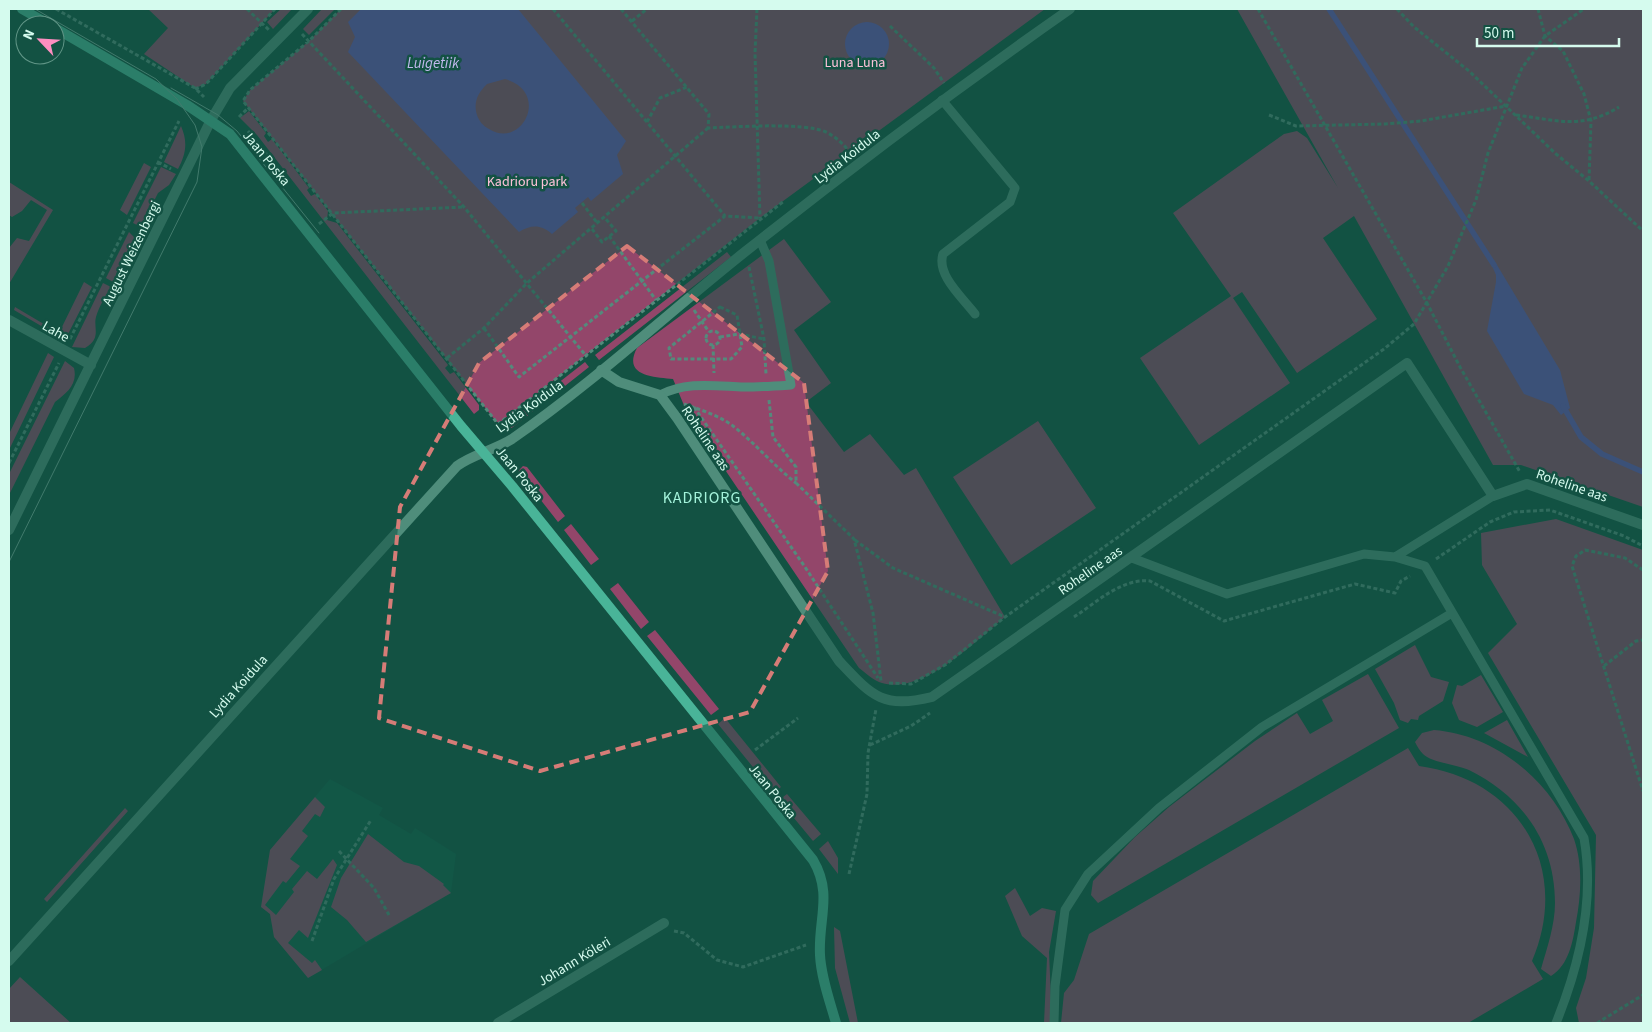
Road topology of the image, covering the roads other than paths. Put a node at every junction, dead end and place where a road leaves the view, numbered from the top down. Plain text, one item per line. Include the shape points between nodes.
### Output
1 (308, 9) edge
2 (1070, 9) edge
3 (65, 34) edge
4 (942, 100) junction
5 (210, 120) junction
6 (760, 240) junction
7 (975, 314) dead end
8 (9, 320) edge
9 (91, 365) junction
10 (601, 370) junction
11 (660, 395) junction
12 (485, 452) junction
13 (1493, 496) junction
14 (1643, 525) edge
15 (9, 530) edge
16 (1395, 557) junction
17 (1132, 558) junction
18 (1452, 612) junction
19 (664, 923) road end
20 (9, 961) edge
21 (498, 1023) edge
22 (836, 1023) edge
23 (1054, 1023) edge
24 (1556, 1023) edge

1 - 5 street, August Weizenbergi via 230,88
2 - 4 street, Lydia Koidula
3 - 5 street, Jaan Poska
4 - 6 street, Lydia Koidula
4 - 7 lane via 1015,188 1010,202 943,254 943,271
5 - 9 street, August Weizenbergi
5 - 12 street, Jaan Poska via 230,134
6 - 10 street, Lydia Koidula
6 - 11 lane via 769,261 791,384 690,385 672,388
8 - 9 street, Lahe
9 - 15 street, August Weizenbergi
10 - 11 street via 625,385
10 - 12 street, Lydia Koidula via 510,440
11 - 17 street, Roheline aas via 839,661 866,689 894,702 912,702 932,696
12 - 20 street, Lydia Koidula via 457,466
12 - 22 street, Jaan Poska via 813,860 823,882 820,956
13 - 14 street, Roheline aas via 1527,484
13 - 16 lane
13 - 17 street, Roheline aas via 1407,364
16 - 17 lane via 1364,554 1227,594
16 - 18 lane via 1425,566
18 - 23 lane via 1262,727 1159,808 1088,874 1065,910 1055,986
18 - 24 lane via 1584,838 1588,863 1587,910 1582,943
19 - 21 street, Johann Köleri

